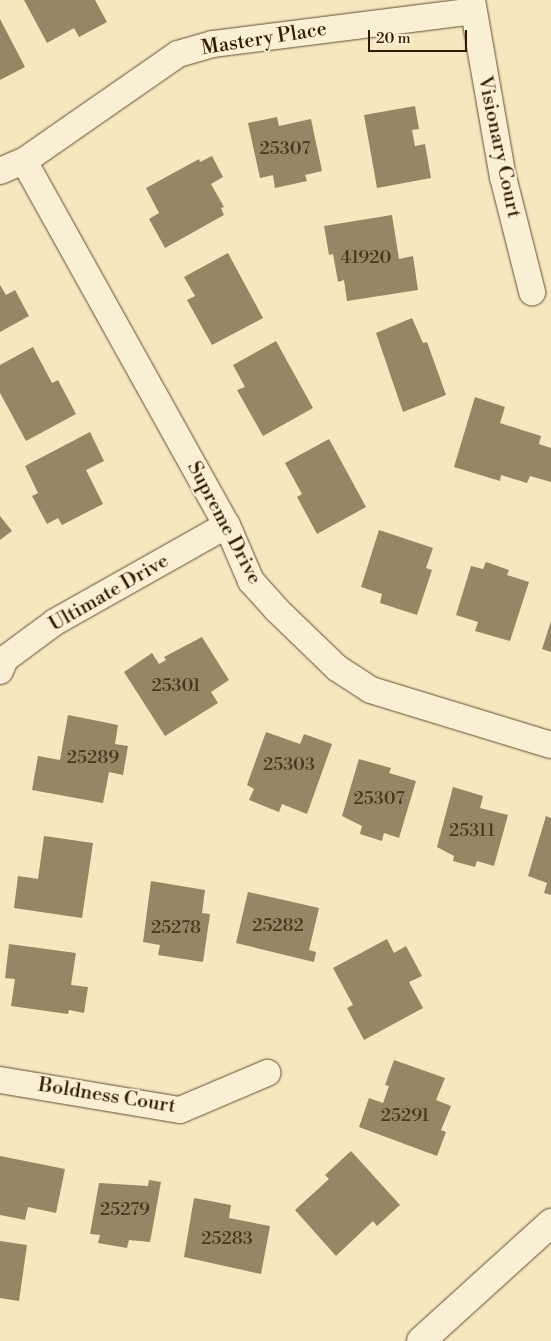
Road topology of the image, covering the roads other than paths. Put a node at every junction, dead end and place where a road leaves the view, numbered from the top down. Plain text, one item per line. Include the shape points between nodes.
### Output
1 (473, 5) edge
2 (24, 161) junction
3 (0, 171) edge
4 (532, 292) dead end
5 (227, 525) junction
6 (0, 671) edge
7 (551, 745) edge
8 (267, 1073) dead end
9 (0, 1080) edge
10 (551, 1223) edge
11 (421, 1341) edge

1 - 2 street, Mastery Place via 213,44 178,54
1 - 4 street, Visionary Court via 503,177
2 - 3 street, Mastery Place
2 - 5 street, Supreme Drive
5 - 6 street, Ultimate Drive via 55,622 5,660
5 - 7 street, Supreme Drive via 251,580 336,668 371,690
8 - 9 street, Boldness Court via 180,1110
10 - 11 street

